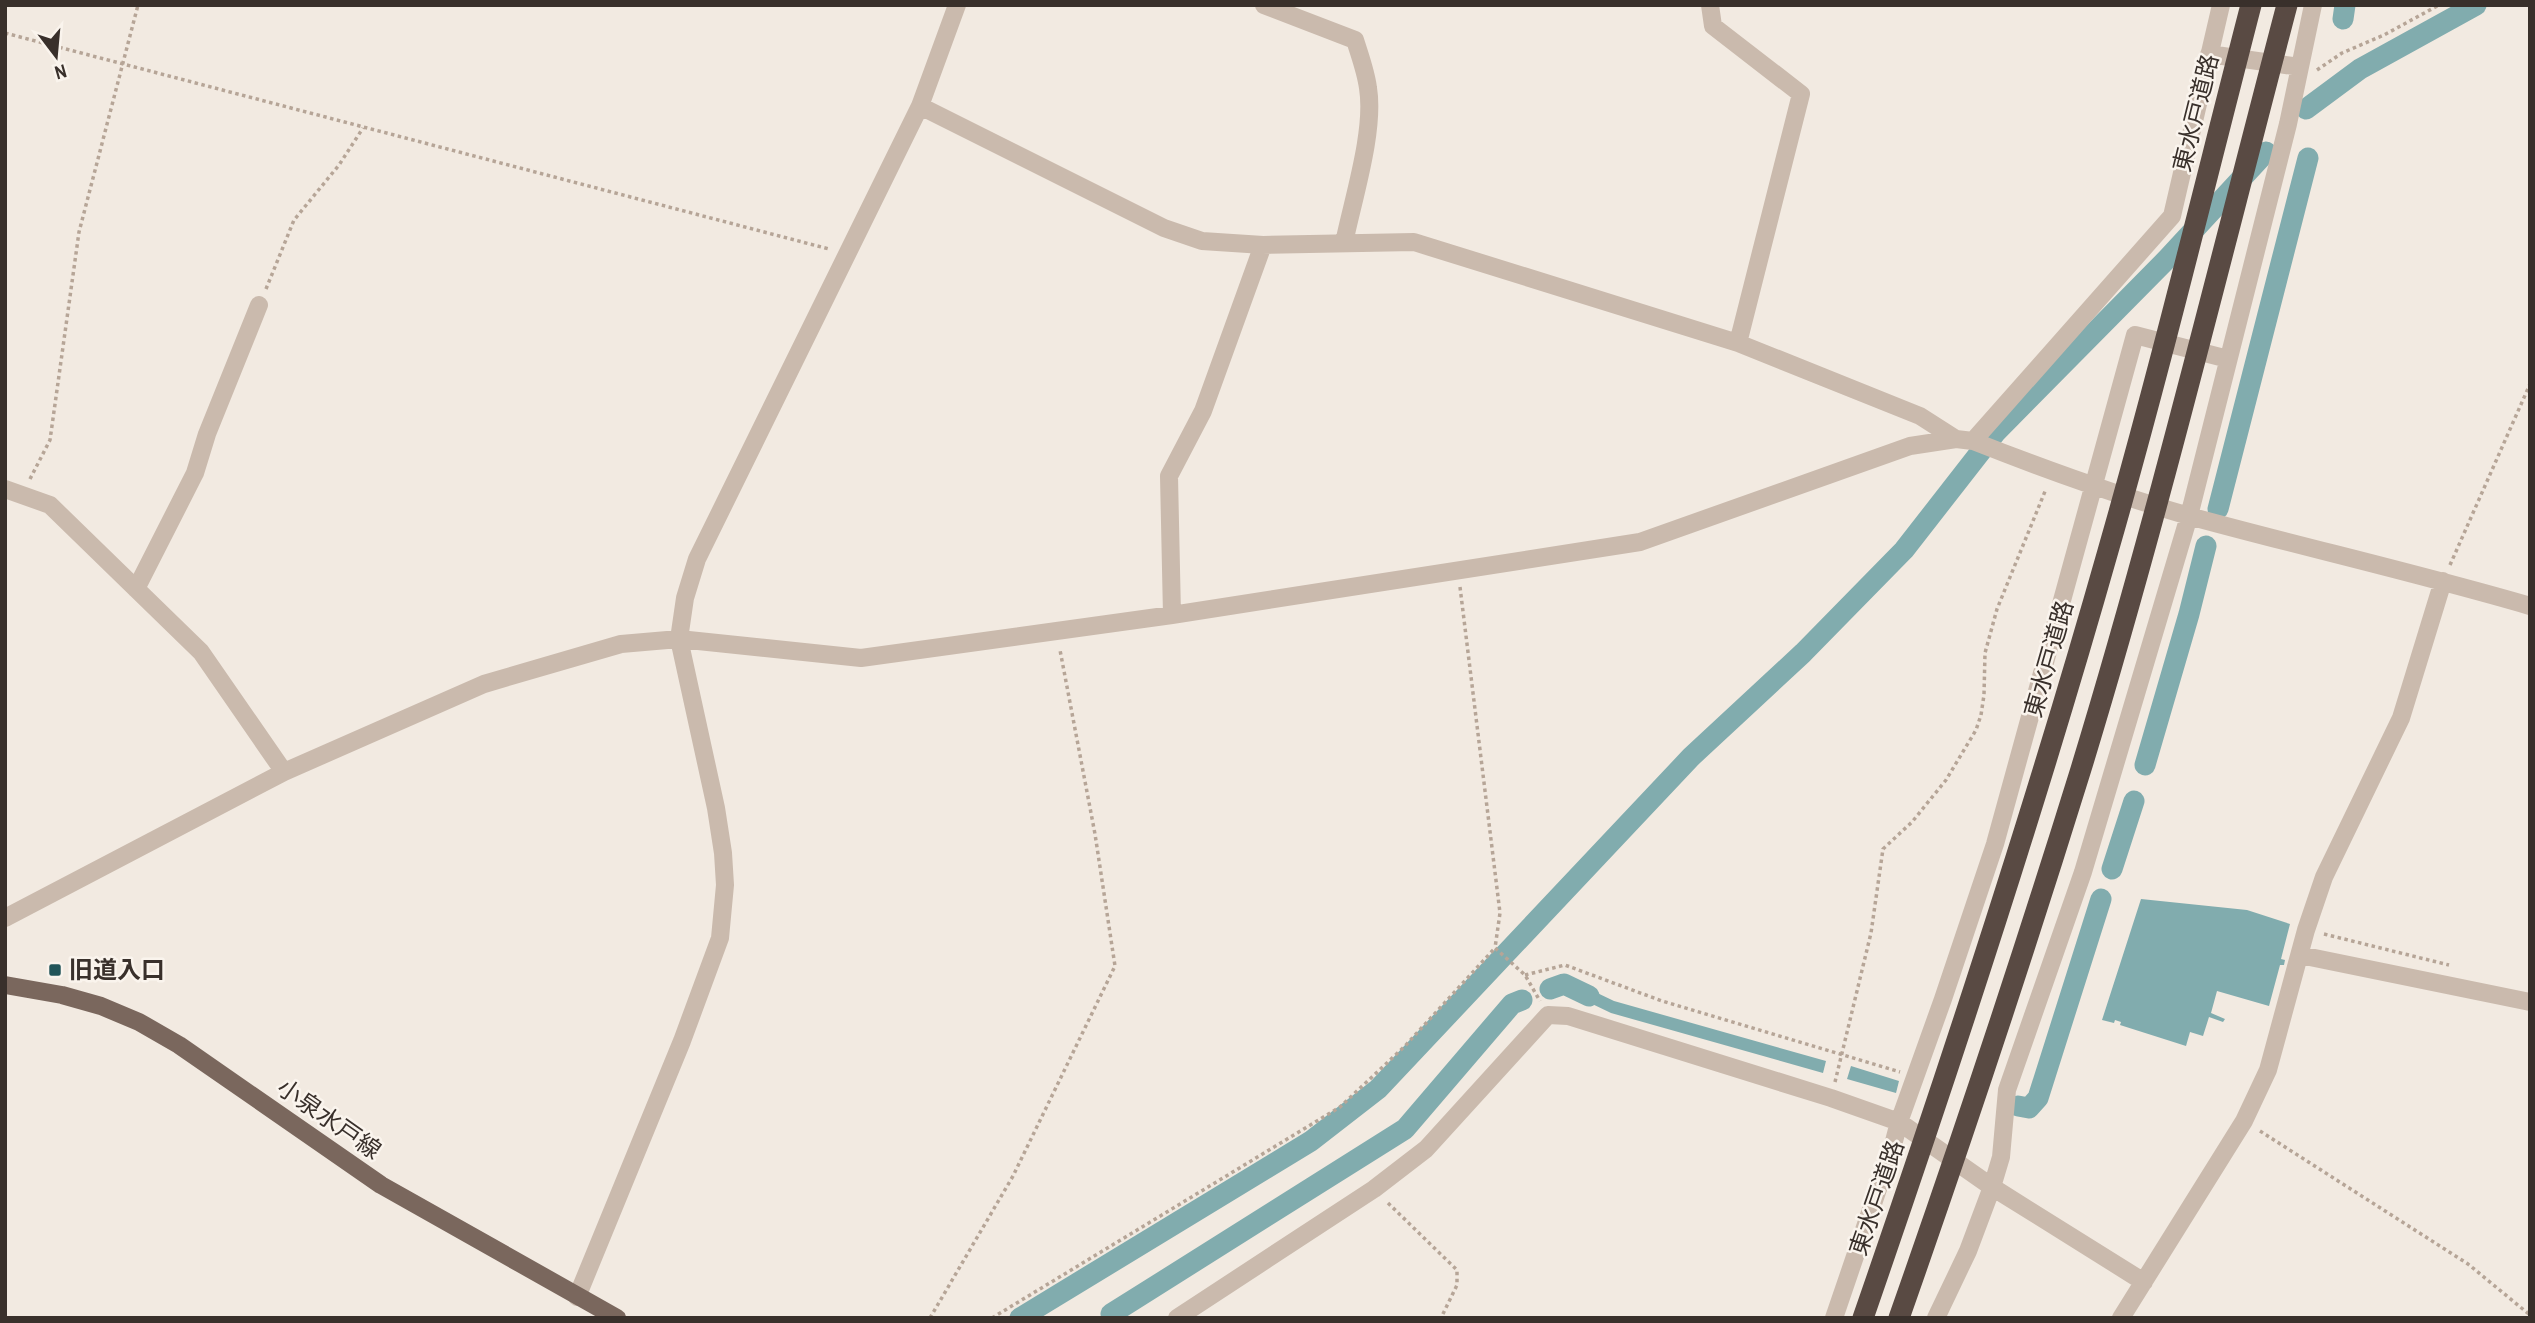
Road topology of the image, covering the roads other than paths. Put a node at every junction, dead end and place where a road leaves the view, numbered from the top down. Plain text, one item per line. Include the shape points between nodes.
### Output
1 (957, 5) edge
2 (1264, 5) edge
3 (1710, 5) edge
4 (2221, 5) edge
5 (2251, 5) edge
6 (2287, 5) edge
7 (2313, 5) edge
8 (2209, 54) junction
9 (2300, 67) junction
10 (920, 106) junction
11 (1344, 243) junction
12 (1264, 245) junction
13 (260, 304) road end
14 (1738, 343) junction
15 (2228, 359) junction
16 (1969, 441) junction
17 (2094, 486) junction
18 (14, 491) edge
19 (2189, 516) junction
20 (2443, 581) junction
21 (136, 589) junction
22 (2530, 606) edge
23 (1172, 615) junction
24 (679, 639) junction
25 (284, 772) junction
26 (5, 918) edge
27 (2300, 954) junction
28 (5, 985) edge
29 (2530, 1002) edge
30 (1899, 1122) junction
31 (1992, 1187) junction
32 (2144, 1282) junction
33 (577, 1297) junction
34 (617, 1318) edge
35 (1177, 1318) edge
36 (1834, 1318) edge
37 (1863, 1318) edge
38 (1899, 1318) edge
39 (1936, 1318) edge
40 (2121, 1318) edge

1 - 10 street
2 - 11 street via 1355,40 1369,89 1369,114
3 - 14 street via 1713,26 1801,93
4 - 8 street
5 - 37 highway, 東水戸道路 via 2133,463 2047,759 1948,1073
6 - 38 highway via 2165,472 2081,767 1981,1082
7 - 9 street
8 - 9 street
8 - 16 street via 2172,216
9 - 15 street
10 - 12 street via 1164,228 1202,241
10 - 24 street via 697,559
11 - 12 street
11 - 14 street via 1414,242
12 - 23 street via 1203,411 1169,477
13 - 21 street via 195,474
14 - 16 street via 1920,416
15 - 17 street via 2135,335
15 - 19 street
16 - 17 street
16 - 23 street via 1910,446 1640,542
17 - 19 street
17 - 30 street via 1995,844
18 - 21 street via 50,505
19 - 20 street
19 - 31 street via 2083,872 2007,1090 2001,1157
20 - 22 street
20 - 27 street via 2401,718 2324,877
21 - 25 street via 201,652
23 - 24 street via 861,659
24 - 25 street via 621,644 484,684
24 - 33 street via 723,853 720,938
25 - 26 street
27 - 29 street
27 - 32 street via 2268,1070 2244,1121
28 - 33 main road, 小泉水戸線 via 62,995 139,1022 381,1185
30 - 31 street
30 - 35 street via 1568,1016 1548,1015 1426,1149 1374,1189
30 - 36 street
31 - 32 street
31 - 39 street
32 - 40 street
33 - 34 main road, 小泉水戸線

